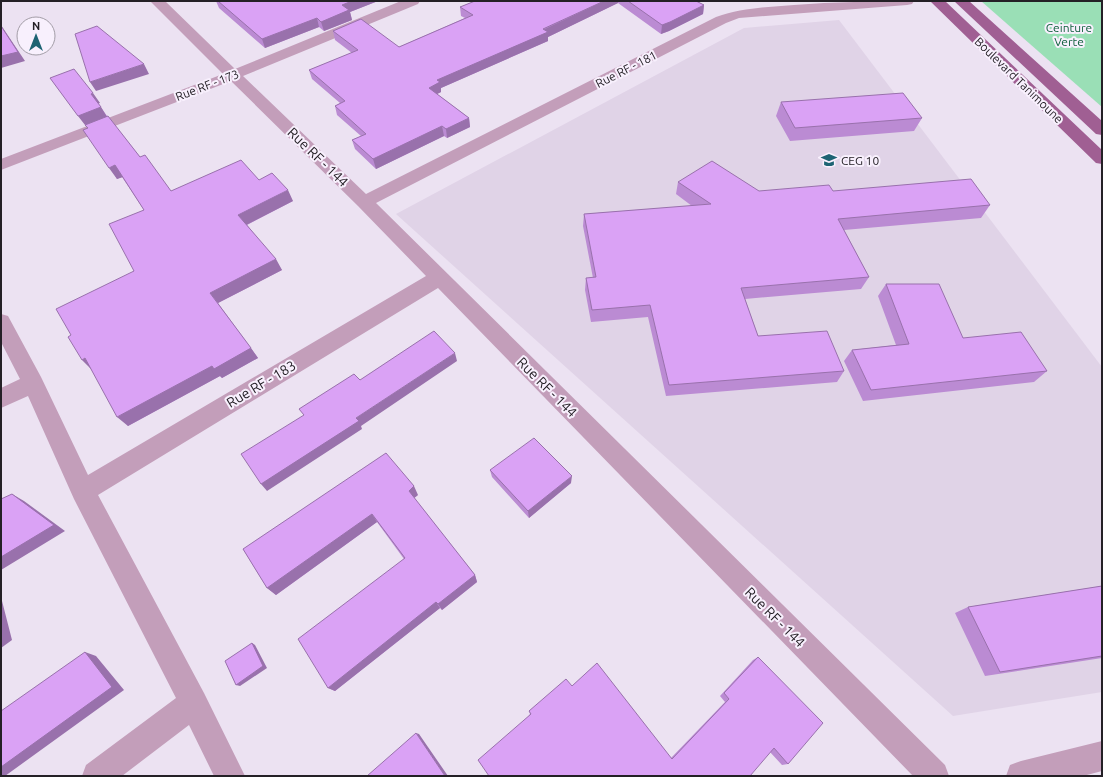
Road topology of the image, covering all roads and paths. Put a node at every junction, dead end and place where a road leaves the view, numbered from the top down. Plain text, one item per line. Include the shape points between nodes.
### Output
1 (157, 1) edge
2 (412, 1) edge
3 (907, 1) edge
4 (937, 1) edge
5 (961, 1) edge
6 (233, 75) junction
7 (1102, 130) edge
8 (1102, 159) edge
9 (1, 165) edge
10 (364, 202) junction
11 (439, 278) junction
12 (1, 322) edge
13 (33, 383) junction
14 (1, 399) edge
15 (83, 491) junction
16 (194, 703) junction
17 (1102, 756) edge
18 (97, 776) edge
19 (230, 776) edge
20 (934, 776) edge
21 (1020, 776) edge

1 - 6 street, Rue RF - 144
2 - 6 street, Rue RF - 173
3 - 10 street, Rue RF - 181 via 737,14
4 - 8 main road, Boulevard Tanimoune
5 - 7 main road, Boulevard Tanimoune
6 - 9 street, Rue RF - 173
6 - 10 street, Rue RF - 144
10 - 11 street, Rue RF - 144
11 - 15 street, Rue RF - 183
11 - 20 street, Rue RF - 144
12 - 13 street
13 - 14 street
13 - 15 street
15 - 16 street
16 - 18 street
16 - 19 street
17 - 21 street

